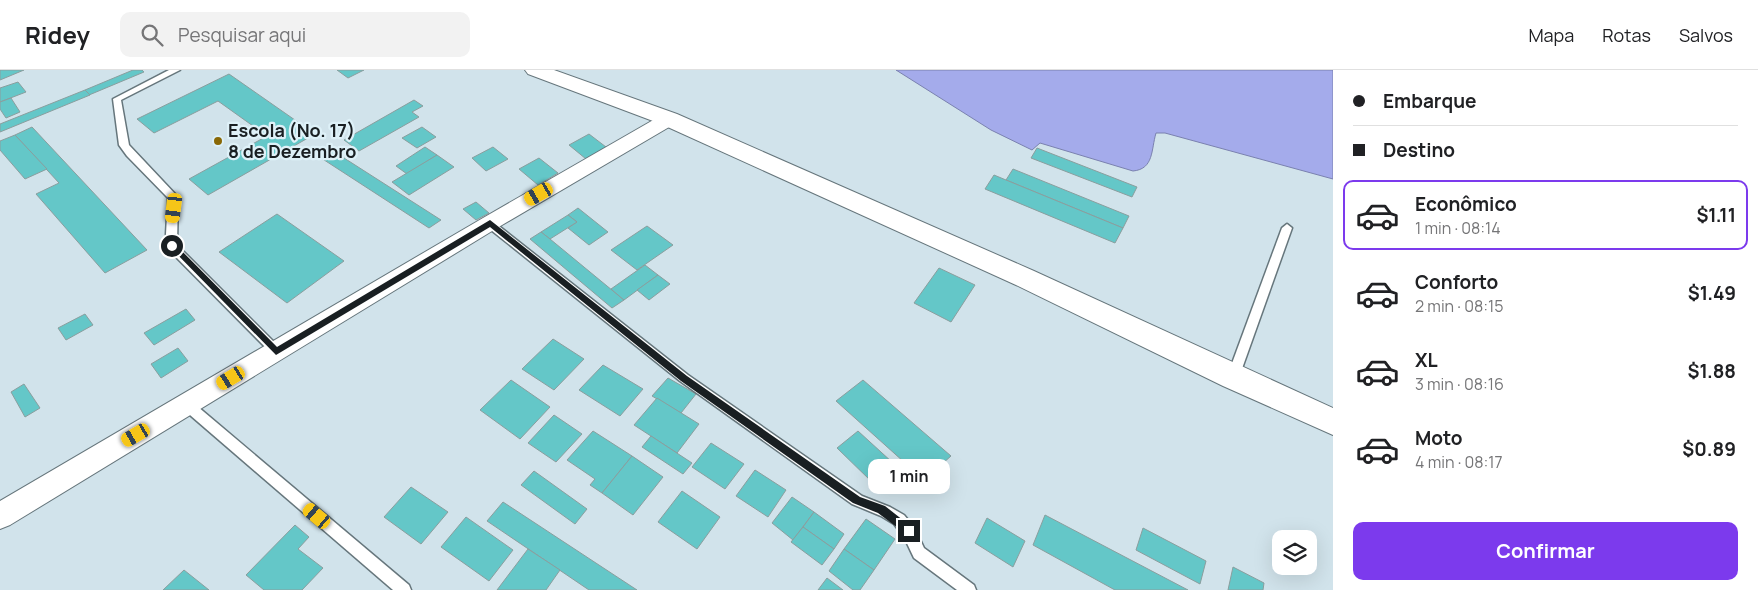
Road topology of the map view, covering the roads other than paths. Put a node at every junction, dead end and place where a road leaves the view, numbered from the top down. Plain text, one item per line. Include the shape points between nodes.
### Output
1 (176, 70) edge
2 (535, 70) edge
3 (669, 119) junction
4 (490, 223) junction
5 (1287, 228) dead end
6 (276, 351) junction
7 (1233, 377) junction
8 (187, 405) junction
9 (1333, 422) edge
10 (0, 516) edge
11 (404, 590) edge
12 (970, 590) edge

1 - 6 lane via 118,99 124,145 173,197 172,246
2 - 3 street
3 - 4 street
3 - 7 street via 1025,278
4 - 6 street
4 - 12 lane via 684,378 856,500 882,509 901,523 909,531 919,553
5 - 7 lane
6 - 8 street
7 - 9 street
8 - 10 street
8 - 11 lane

